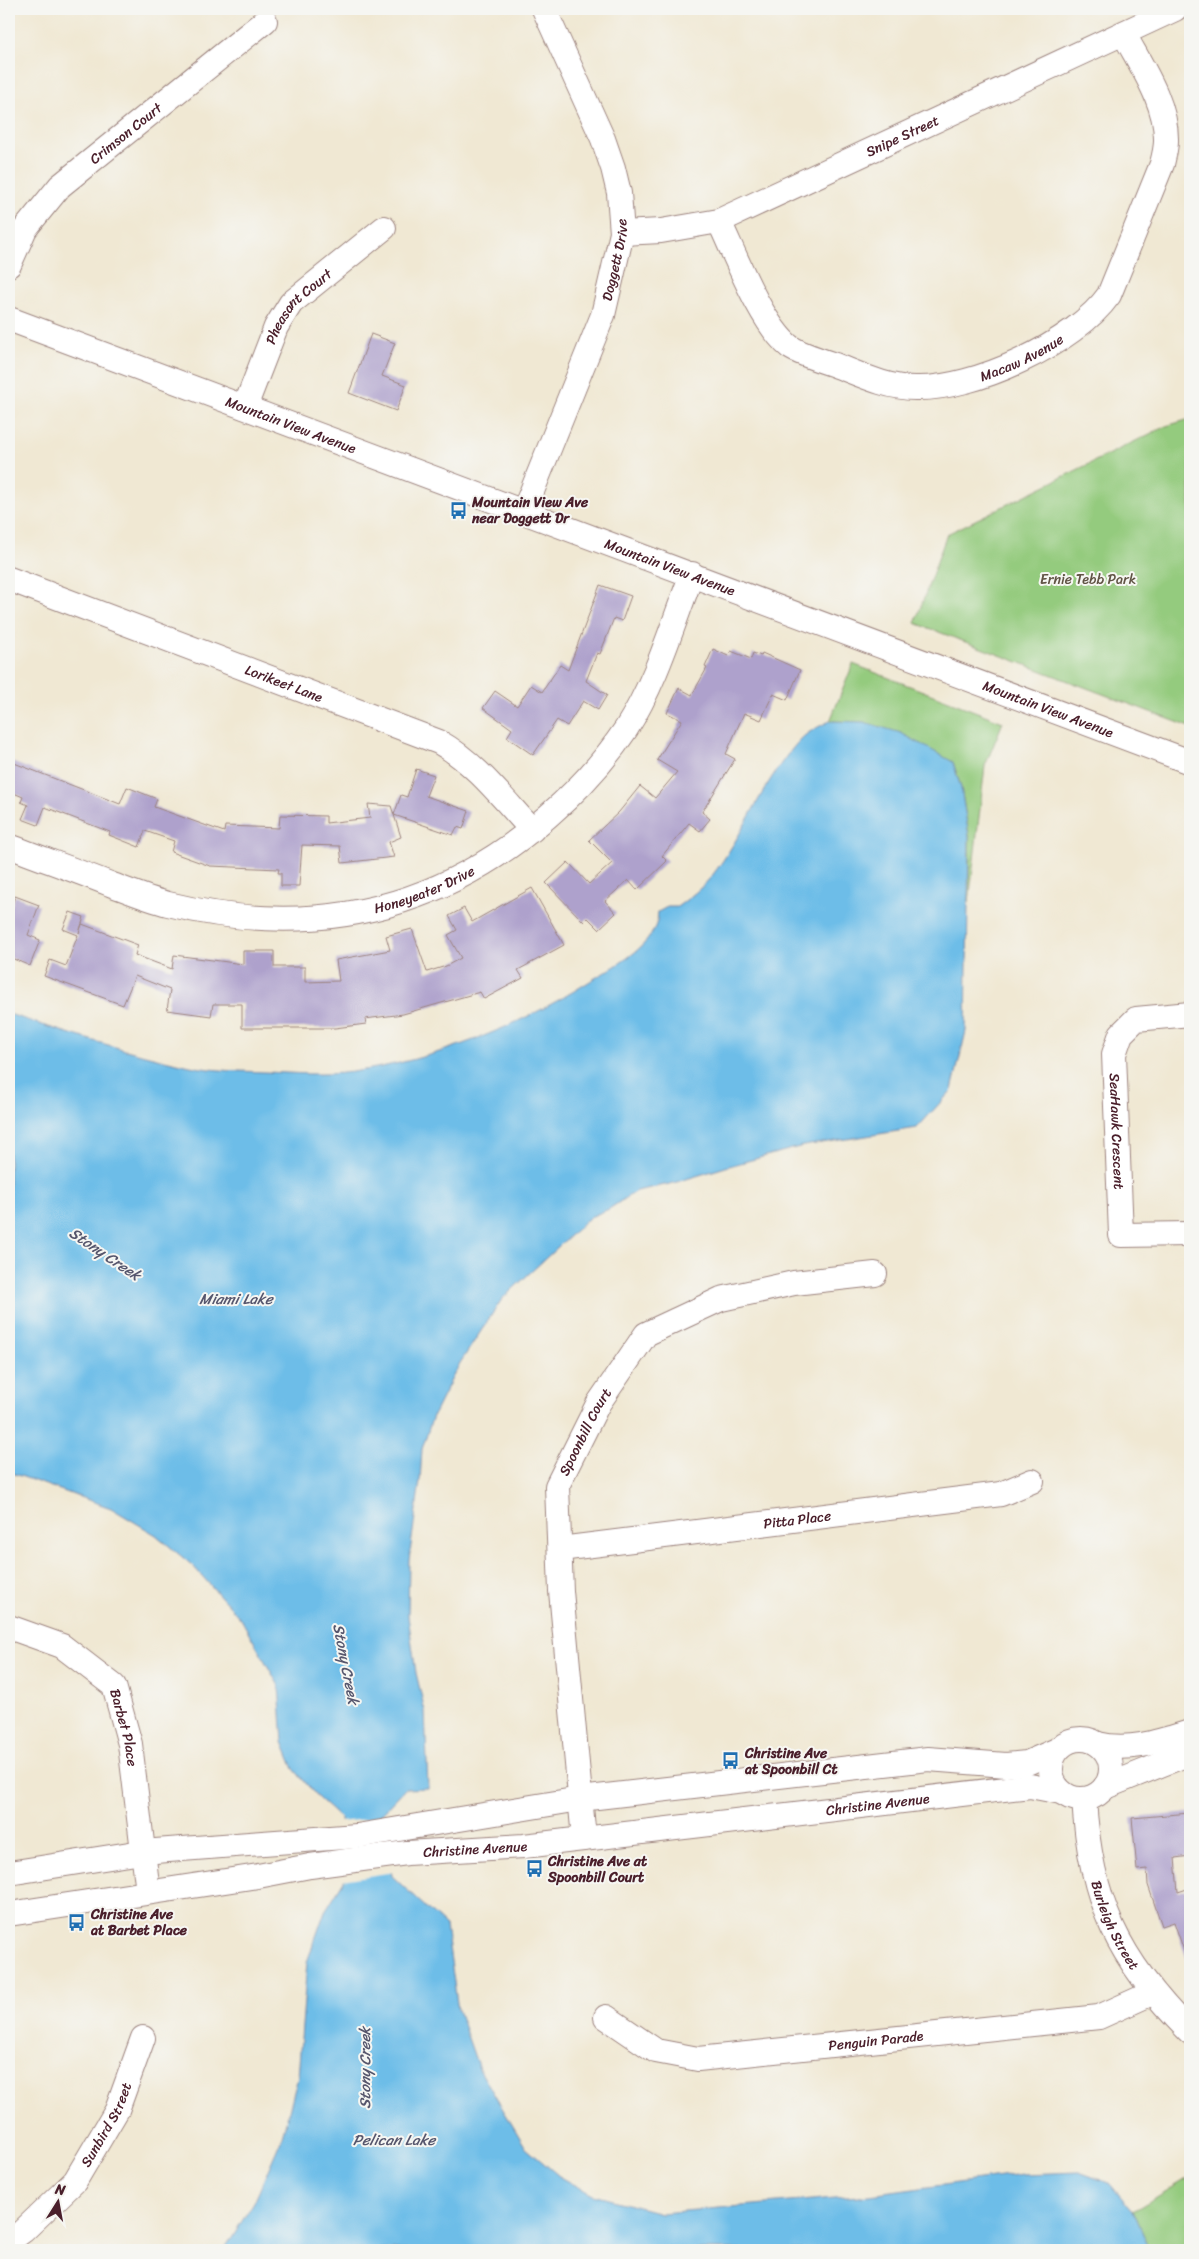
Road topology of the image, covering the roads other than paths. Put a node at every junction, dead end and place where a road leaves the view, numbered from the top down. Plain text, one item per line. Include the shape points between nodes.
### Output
1 (544, 9) edge
2 (1175, 9) edge
3 (265, 21) dead end
4 (1124, 34) junction
5 (719, 221) junction
6 (384, 228) dead end
7 (622, 233) junction
8 (9, 265) edge
9 (9, 319) edge
10 (245, 407) junction
11 (524, 511) junction
12 (692, 574) junction
13 (9, 579) edge
14 (1190, 762) edge
15 (532, 830) junction
16 (9, 846) edge
17 (1190, 1014) edge
18 (1190, 1234) edge
19 (875, 1274) dead end
20 (1032, 1481) dead end
21 (560, 1549) junction
22 (9, 1627) edge
23 (1190, 1732) edge
24 (1098, 1744) junction
25 (1057, 1750) junction
26 (1190, 1753) edge
27 (1105, 1787) junction
28 (1061, 1792) junction
29 (580, 1799) junction
30 (1084, 1799) junction
31 (584, 1839) junction
32 (142, 1852) junction
33 (9, 1873) edge
34 (148, 1892) junction
35 (9, 1914) edge
36 (1152, 1993) junction
37 (606, 2017) dead end
38 (1190, 2032) edge
39 (144, 2038) dead end
40 (9, 2241) edge

1 - 7 street, Doggett Drive via 603,139 619,193
2 - 4 street, Snipe Street
3 - 8 street, Crimson Court via 60,186 25,228
4 - 5 street, Snipe Street
4 - 5 street, Macaw Avenue via 1164,121 1166,141 1162,164 1109,295 1098,310 1048,346 999,369 944,387 914,388 884,384 791,348 764,314
5 - 7 street, Snipe Street via 693,227
6 - 10 street, Pheasant Court via 291,303 276,327
7 - 11 street, Doggett Drive via 603,315
9 - 10 street, Mountain View Avenue
10 - 11 street, Mountain View Avenue
11 - 12 street, Mountain View Avenue
12 - 14 street, Mountain View Avenue
12 - 15 street, Honeyeater Drive via 648,687 625,730 575,793
13 - 15 street, Lorikeet Lane via 438,742 475,767
15 - 16 street, Honeyeater Drive via 492,860 443,886 388,905 309,919 239,917 166,904
17 - 18 street, SeaHawk Crescent via 1136,1019 1121,1034 1114,1054 1121,1234
19 - 21 street, Spoonbill Court via 794,1283 721,1299 646,1334 598,1404 557,1486
20 - 21 street, Pitta Place via 1001,1494
21 - 29 street, Spoonbill Court
22 - 32 street, Barbet Place via 62,1646 114,1686 130,1744
23 - 24 street via 1156,1742 1114,1748
24 - 25 street via 1076,1739
24 - 27 street via 1111,1765
25 - 28 street via 1051,1761 1050,1774
25 - 29 street, Christine Avenue via 1027,1763 1006,1765 928,1759
26 - 27 street
27 - 30 street via 1093,1797
28 - 30 street via 1070,1798
28 - 31 street, Christine Avenue via 1030,1786
29 - 31 street, Spoonbill Court
29 - 32 street, Christine Avenue via 357,1836
30 - 36 street, Burleigh Street via 1086,1833 1096,1884 1125,1954
31 - 34 street, Christine Avenue via 407,1853
32 - 33 street, Christine Avenue
32 - 34 street, Barbet Place
34 - 35 street, Christine Avenue
36 - 37 street, Penguin Parade via 1099,2017 698,2060 656,2051
36 - 38 street, Burleigh Street
39 - 40 street, Sunbird Street via 117,2110 75,2181

